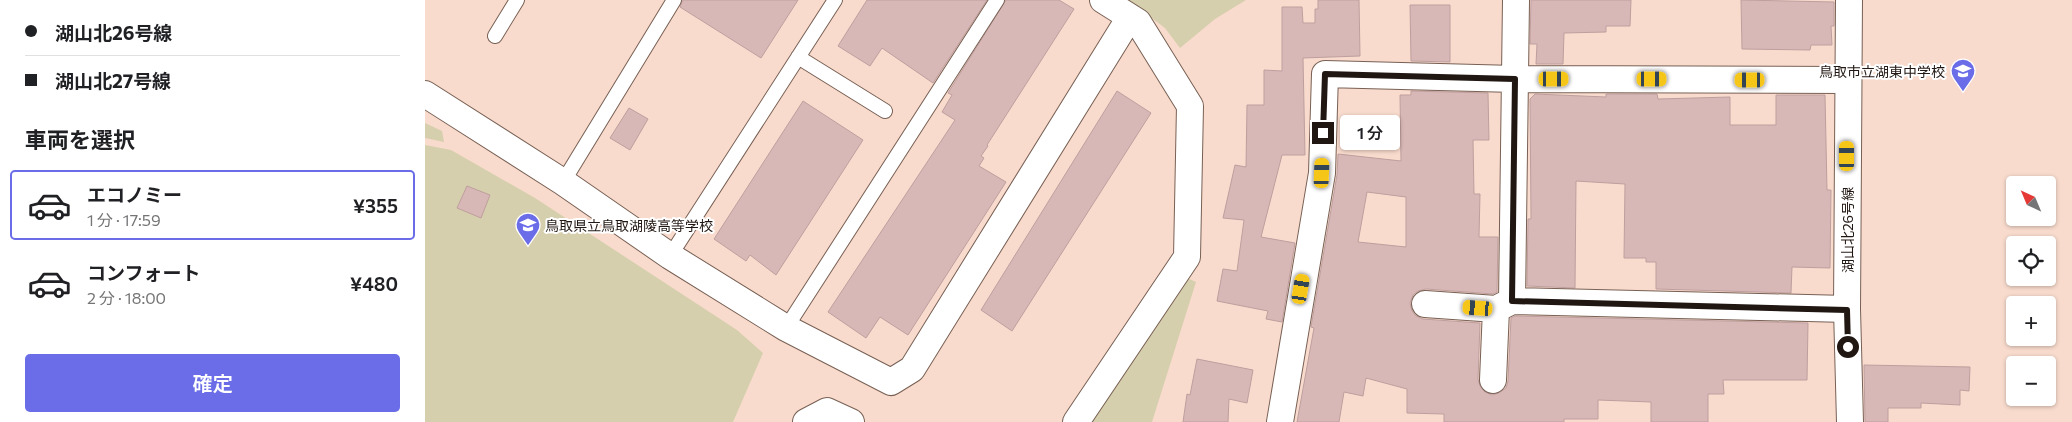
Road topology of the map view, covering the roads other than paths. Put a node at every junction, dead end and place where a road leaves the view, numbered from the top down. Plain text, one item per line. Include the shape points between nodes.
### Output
1 (517, 0) edge
2 (674, 0) edge
3 (835, 0) edge
4 (997, 0) edge
5 (1103, 0) edge
6 (1516, 0) edge
7 (1849, 0) edge
8 (1130, 17) junction
9 (495, 36) dead end
10 (798, 57) junction
11 (1515, 79) junction
12 (1847, 80) junction
13 (425, 94) edge
14 (885, 111) dead end
15 (563, 182) junction
16 (670, 256) junction
17 (1425, 304) dead end
18 (1504, 305) junction
19 (1847, 310) junction
20 (786, 328) junction
21 (1493, 380) dead end
22 (807, 422) edge
23 (851, 422) edge
24 (1076, 422) edge
25 (1280, 422) edge
26 (1850, 422) edge

1 - 9 lane
2 - 15 lane
3 - 10 lane
4 - 20 lane
5 - 8 street
6 - 11 street
7 - 12 street, 湖山北26号線
8 - 20 street via 912,369 891,382
8 - 24 street via 1138,22 1190,106 1187,257
10 - 14 lane
10 - 16 lane
11 - 12 street
11 - 18 street
11 - 25 street via 1325,74 1322,173
12 - 19 street, 湖山北26号線
13 - 15 street
15 - 16 street
16 - 20 street
17 - 18 street
18 - 19 street
18 - 21 street
19 - 26 street, 湖山北26号線
22 - 23 street via 827,411

